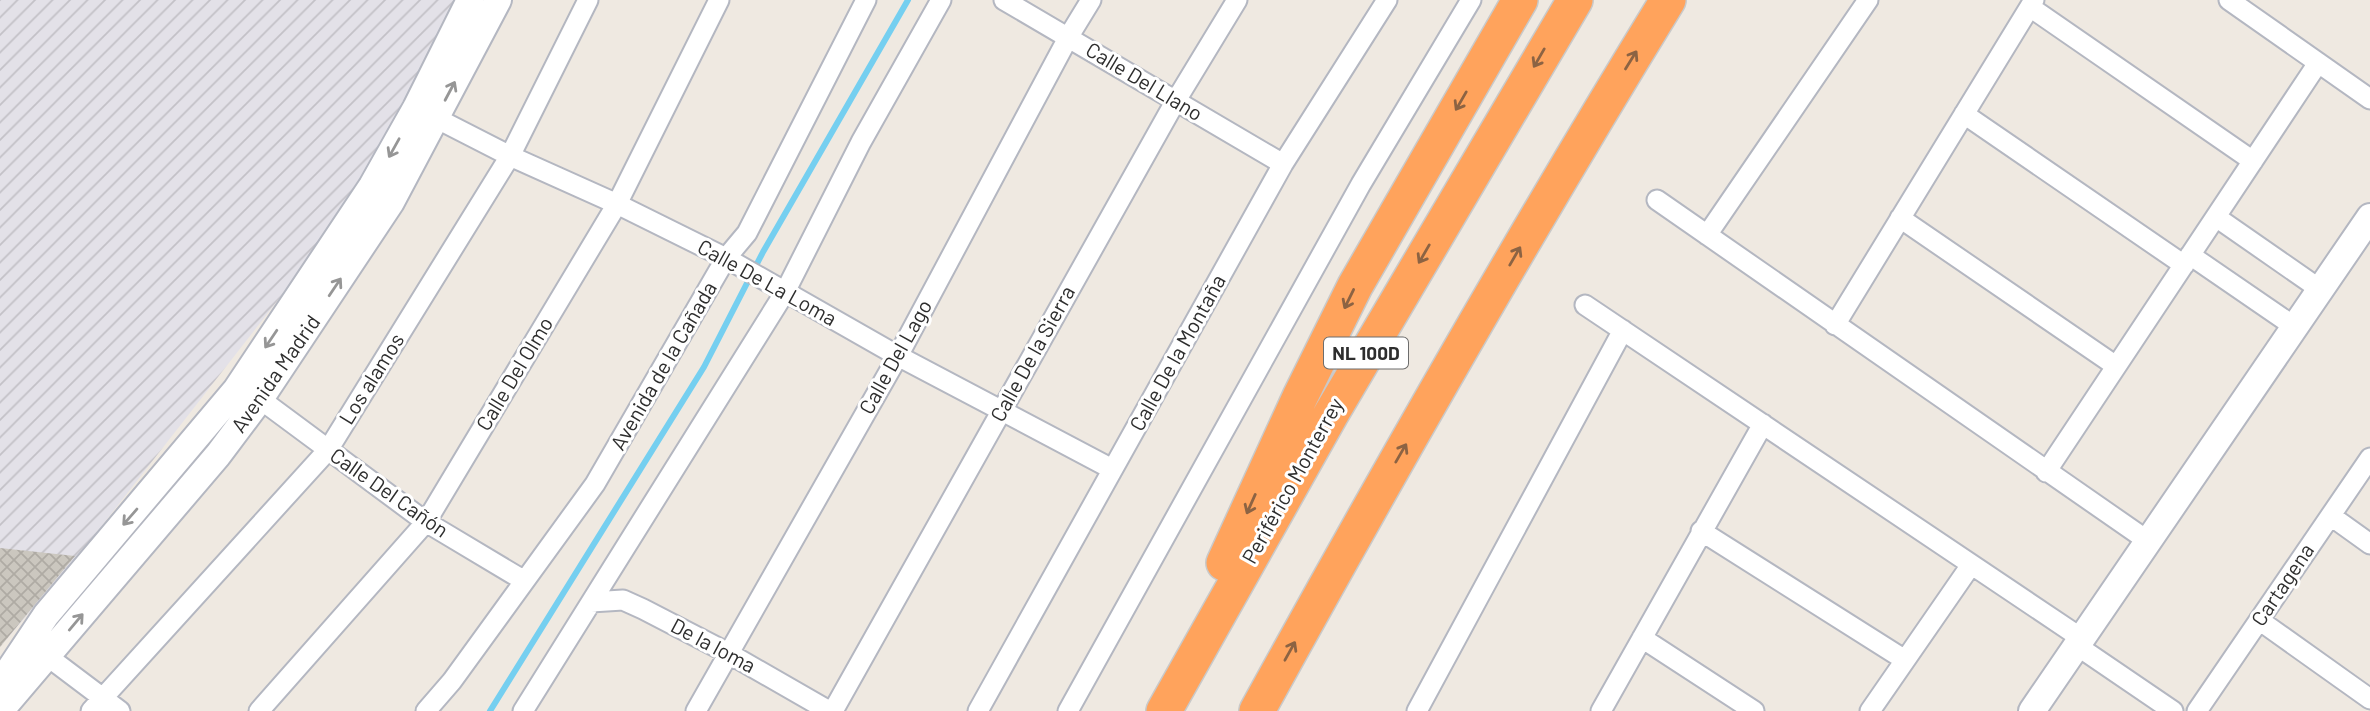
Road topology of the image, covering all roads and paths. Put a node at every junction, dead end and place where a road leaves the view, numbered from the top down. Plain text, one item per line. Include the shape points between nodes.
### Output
1 (470, 0) edge
2 (498, 0) edge
3 (588, 0) edge
4 (719, 0) edge
5 (866, 0) edge
6 (941, 0) edge
7 (1004, 0) edge
8 (1091, 0) edge
9 (1237, 0) edge
10 (1387, 0) edge
11 (1471, 0) edge
12 (1520, 0) edge
13 (1575, 0) edge
14 (1668, 0) edge
15 (1868, 0) edge
16 (2229, 0) edge
17 (2032, 3) edge
18 (1069, 37) junction
19 (2318, 63) junction
20 (2370, 99) edge
21 (1175, 102) junction
22 (426, 113) junction
23 (1964, 114) junction
24 (510, 156) junction
25 (2253, 161) junction
26 (1283, 164) junction
27 (1657, 200) dead end
28 (617, 204) junction
29 (2216, 217) junction
30 (2370, 217) edge
31 (1900, 218) junction
32 (1707, 235) junction
33 (2187, 260) junction
34 (732, 261) junction
35 (779, 289) junction
36 (2321, 290) junction
37 (1585, 305) dead end
38 (1835, 325) junction
39 (2295, 327) junction
40 (1623, 330) junction
41 (898, 356) junction
42 (2116, 366) junction
43 (260, 400) junction
44 (1000, 411) junction
45 (1763, 424) junction
46 (328, 450) junction
47 (2370, 458) edge
48 (1112, 469) junction
49 (2046, 472) junction
50 (2330, 516) junction
51 (426, 522) junction
52 (1701, 531) junction
53 (2148, 541) junction
54 (2370, 544) edge
55 (1971, 565) junction
56 (523, 580) junction
57 (592, 602) junction
58 (2259, 620) junction
59 (1642, 638) junction
60 (2078, 642) junction
61 (728, 653) junction
62 (47, 656) junction
63 (1905, 660) junction
64 (1190, 663) junction
65 (0, 684) edge
66 (2370, 699) edge
67 (96, 704) edge
68 (0, 711) edge
69 (120, 711) edge
70 (259, 711) edge
71 (426, 711) edge
72 (523, 711) edge
73 (696, 711) edge
74 (831, 711) edge
75 (978, 711) edge
76 (1068, 711) edge
77 (1164, 711) edge
78 (1257, 711) edge
79 (1417, 711) edge
80 (1601, 711) edge
81 (1754, 711) edge
82 (1870, 711) edge
83 (2032, 711) edge
84 (2173, 711) edge
85 (2197, 711) edge

1 - 22 street, Avenida Madrid
22 -> 2 street, Avenida Madrid
3 - 24 street, Los alamos
4 - 28 street, Calle Del Olmo
5 - 34 street, Avenida de la Cañada
6 - 35 street
7 - 18 street, Calle Del Llano
8 - 18 street, Calle Del Lago
9 - 21 street, Calle De la Sierra
10 - 26 street, Calle De la Montaña
11 - 76 street via 1361,184
12 -> 64 highway via 1355,286 1202,615
13 -> 64 highway, Periférico Monterrey / NL 100D
78 -> 14 highway via 1389,474
15 - 32 street
16 - 19 street
17 - 23 street
17 - 25 street
18 - 21 street, Calle Del Llano
18 - 41 street, Calle Del Lago
19 - 20 street
19 - 25 street
21 - 26 street, Calle Del Llano
21 - 44 street, Calle De la Sierra
22 - 24 street, Calle De La Loma
43 -> 22 street, Avenida Madrid via 391,202
22 -> 65 street, Avenida Madrid via 236,390 46,615
23 - 31 street
23 - 33 street
24 - 28 street, Calle De La Loma
24 - 46 street, Los alamos
25 - 29 street
26 - 48 street, Calle De la Montaña
27 - 32 street
28 - 34 street, Calle De La Loma
28 - 51 street, Calle Del Olmo
29 - 33 street
29 - 36 street
30 - 36 street
31 - 38 street
31 - 42 street
32 - 38 street
33 - 39 street
33 - 42 street
34 - 35 street, Calle De La Loma
34 - 56 street, Avenida de la Cañada via 595,484
35 - 41 street, Calle De La Loma
35 - 57 street
36 - 39 street
37 - 40 street
38 - 49 street
39 - 53 street
40 - 45 street
40 - 79 street
41 - 44 street, Calle De La Loma
41 - 61 street, Calle Del Lago
42 - 49 street
43 - 46 street, Calle Del Cañón
62 -> 43 street, Avenida Madrid
44 - 48 street, Calle De La Loma
44 - 74 street, Calle De la Sierra
45 - 52 street
45 - 55 street
46 - 51 street, Calle Del Cañón
46 - 67 street, Los alamos
47 - 50 street, Cartagena
48 - 75 street, Calle De la Montaña
49 - 53 street
50 - 54 street
50 - 58 street, Cartagena
51 - 56 street, Calle Del Cañón
51 - 70 street, Calle Del Olmo
52 - 59 street
52 - 63 street
53 - 60 street
55 - 60 street
55 - 63 street
56 - 71 street, Avenida de la Cañada
57 - 61 street, De la loma via 623,600
57 - 72 street
58 - 66 street
58 - 85 street, Cartagena
59 - 80 street
59 - 81 street
60 - 83 street
60 - 84 street
61 - 73 street, Calle Del Lago
61 - 74 street, De la loma
62 - 67 street
62 - 68 street, Avenida Madrid
63 - 82 street
64 - 77 highway, Periférico Monterrey / NL 100D
67 - 69 street

